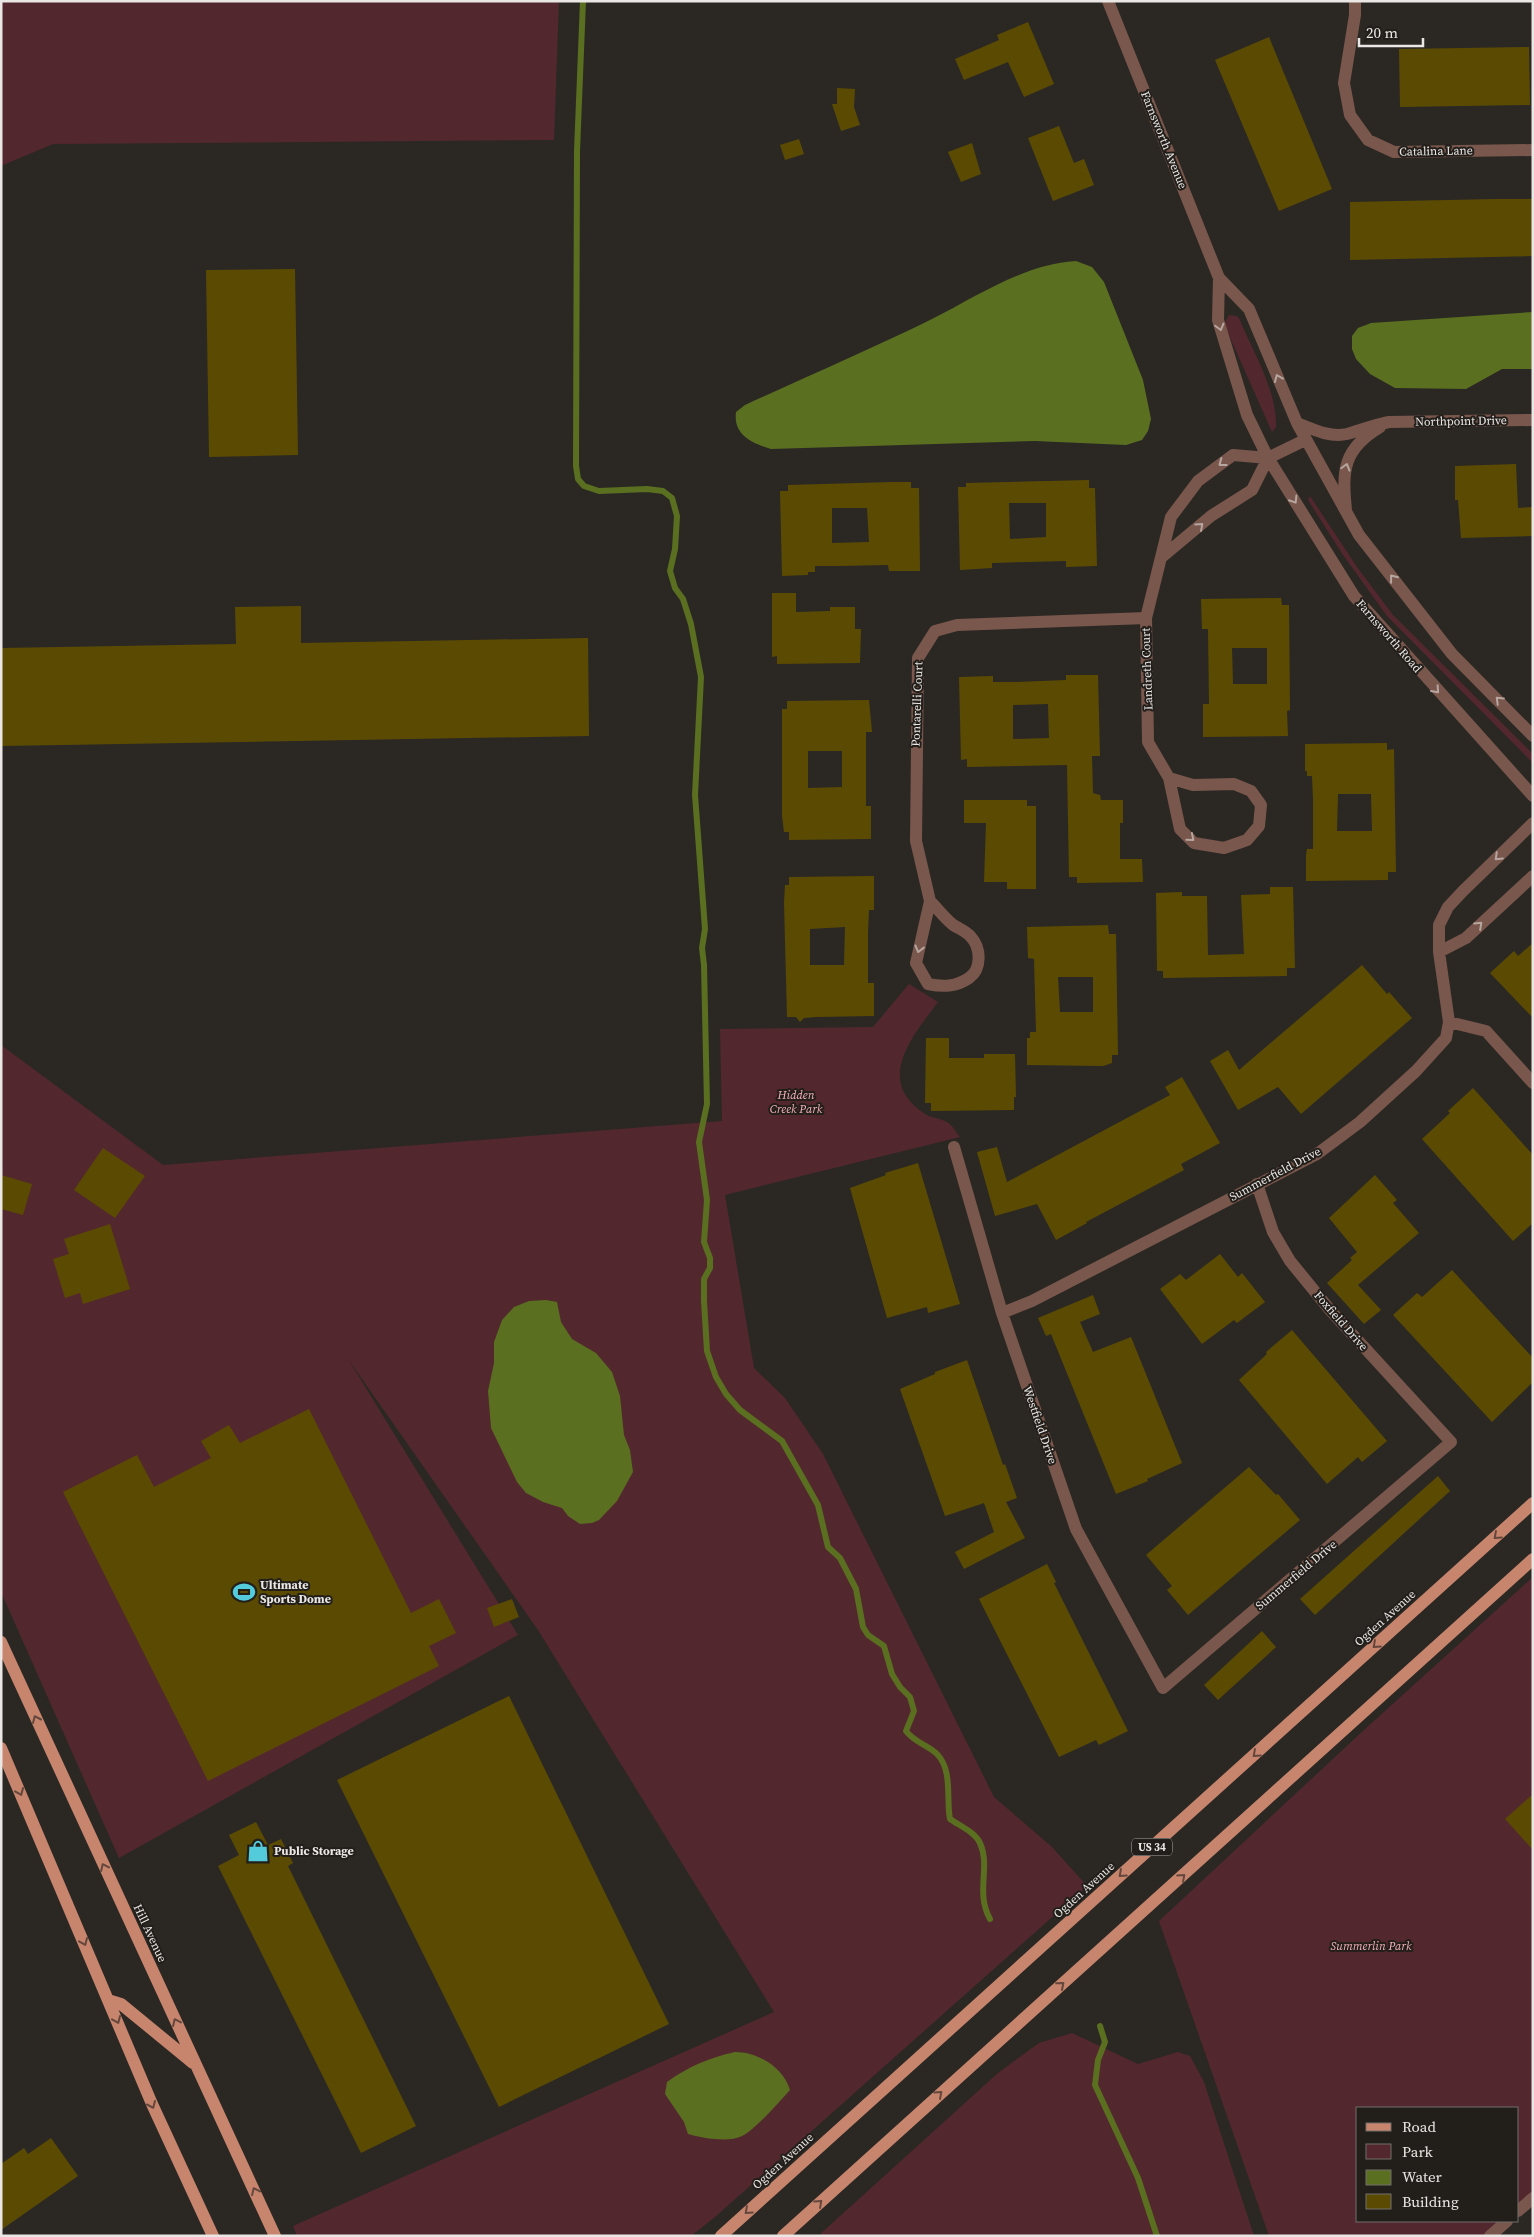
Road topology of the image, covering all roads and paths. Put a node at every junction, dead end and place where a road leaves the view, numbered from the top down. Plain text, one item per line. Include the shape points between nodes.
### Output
1 (1108, 1) edge
2 (1355, 1) edge
3 (1533, 150) edge
4 (1219, 278) junction
5 (1533, 420) edge
6 (1389, 422) junction
7 (1296, 423) junction
8 (1305, 440) junction
9 (1268, 458) junction
10 (1347, 515) junction
11 (1162, 557) junction
12 (1146, 618) junction
13 (1533, 736) edge
14 (1168, 778) junction
15 (1533, 796) edge
16 (1533, 822) edge
17 (1533, 876) edge
18 (930, 901) junction
19 (1439, 952) junction
20 (1449, 1022) junction
21 (1533, 1084) edge
22 (954, 1147) dead end
23 (1257, 1184) junction
24 (1002, 1313) junction
25 (1451, 1442) joint
26 (1533, 1503) edge
27 (1533, 1559) edge
28 (1, 1642) edge
29 (1163, 1688) joint
30 (1, 1748) edge
31 (108, 2000) junction
32 (197, 2067) junction
33 (1533, 2198) edge
34 (1519, 2211) edge
35 (1506, 2222) edge
36 (213, 2236) edge
37 (275, 2236) edge
38 (720, 2236) edge
39 (783, 2236) edge
40 (1490, 2236) edge

1 - 4 street, Farnsworth Avenue
2 - 3 street, Catalina Lane via 1344,83 1350,115 1368,140 1394,152
7 -> 4 street, Farnsworth Avenue via 1249,309
4 -> 9 street, Farnsworth Avenue via 1218,320 1247,415
5 - 6 street, Northpoint Drive
6 - 7 street, Northpoint Drive via 1346,434 1315,431
10 -> 6 street via 1343,483 1349,457 1362,440
7 - 8 street, Farnsworth Avenue
8 - 9 street
8 - 10 street
11 -> 9 street via 1211,516 1252,490
9 -> 11 street, Landreth Court via 1233,455 1198,481 1171,517
9 -> 15 street, Farnsworth Road via 1354,596
13 -> 10 street via 1452,654
11 - 12 street, Landreth Court
12 - 14 street, Landreth Court via 1148,742
12 - 18 street, Pontarelli Court via 957,625 934,631 918,658 915,762 916,841
14 -> 14 street, Landreth Court via 1180,829 1194,843 1224,848 1247,840 1259,826 1261,806 1250,791 1234,784 1193,785
16 -> 19 street, Summerfield Drive via 1448,908 1439,926
19 -> 17 street via 1466,938
18 -> 18 street, Pontarelli Court via 916,962 928,984 942,987 960,984 977,968 978,952 971,937 952,924
19 - 20 street, Summerfield Drive
20 - 21 street via 1486,1031
20 - 23 street, Summerfield Drive via 1446,1038 1416,1071 1360,1122 1318,1154
22 - 24 street, Westfield Drive
23 - 24 street, Summerfield Drive via 1032,1301
23 - 25 street, Foxfield Drive via 1273,1232 1290,1261 1330,1310
24 - 29 street, Westfield Drive via 1076,1529
25 - 29 street, Summerfield Drive
26 -> 38 main road, Ogden Avenue / US 34
39 -> 27 main road
32 -> 28 main road, Hill Avenue
30 -> 31 main road
31 - 32 main road via 121,2004
31 -> 36 main road
37 -> 32 main road, Hill Avenue
33 - 34 street
35 - 40 street

